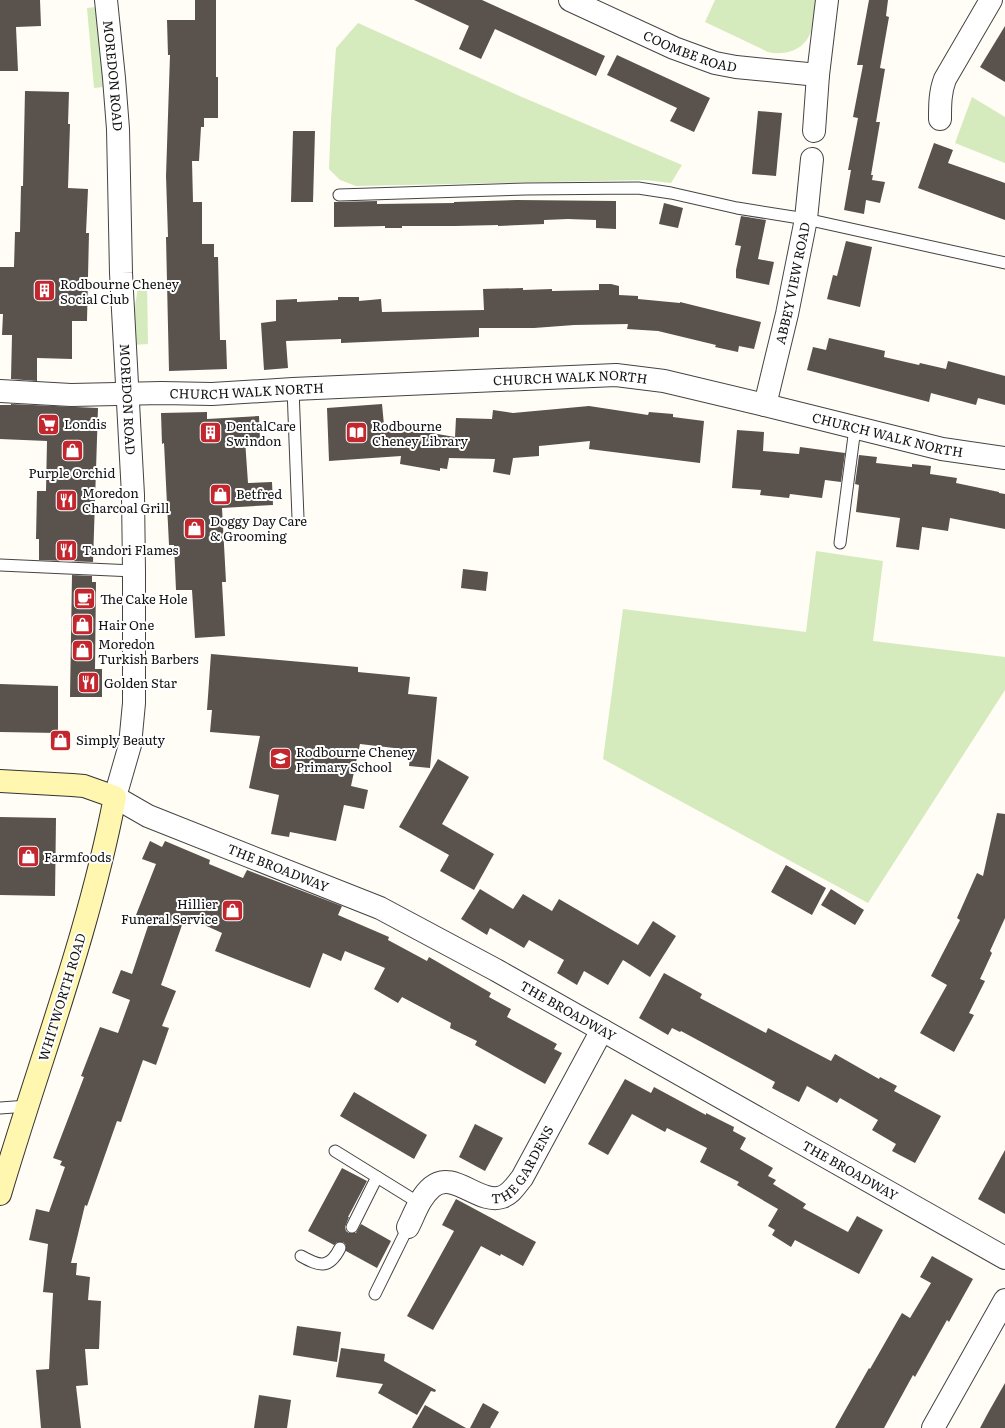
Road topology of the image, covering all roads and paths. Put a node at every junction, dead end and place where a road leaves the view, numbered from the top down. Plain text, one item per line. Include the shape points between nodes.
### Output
1 (106, 0) edge
2 (827, 0) edge
3 (991, 0) edge
4 (579, 2) edge
5 (818, 75) junction
6 (940, 120) dead end
7 (814, 131) dead end
8 (812, 159) dead end
9 (339, 195) dead end
10 (806, 218) junction
11 (1005, 263) edge
12 (293, 389) junction
13 (0, 391) edge
14 (127, 394) junction
15 (765, 405) junction
16 (855, 428) junction
17 (1005, 458) edge
18 (298, 518) dead end
19 (840, 543) dead end
20 (0, 565) edge
21 (134, 571) junction
22 (0, 781) edge
23 (115, 797) junction
24 (602, 1030) junction
25 (28, 1106) junction
26 (0, 1108) edge
27 (335, 1151) dead end
28 (377, 1177) junction
29 (0, 1194) edge
30 (419, 1203) junction
31 (352, 1227) dead end
32 (408, 1227) joint
33 (340, 1248) dead end
34 (301, 1256) dead end
35 (1005, 1258) edge
36 (375, 1294) dead end
37 (1005, 1300) edge
38 (933, 1428) edge

1 - 14 street, MOREDON ROAD via 118,129
2 - 5 street
3 - 6 street via 945,79 940,103
4 - 5 street, COOMBE ROAD via 674,48 715,63
5 - 7 street
8 - 10 street, ABBEY VIEW ROAD
9 - 10 lane via 638,188 737,208
10 - 11 lane
10 - 15 street, ABBEY VIEW ROAD via 787,314
12 - 14 street, CHURCH WALK NORTH via 212,394
12 - 15 street, CHURCH WALK NORTH via 616,375 664,381
12 - 18 lane
13 - 14 street, CHURCH WALK NORTH via 71,395
14 - 21 street, MOREDON ROAD via 133,495
15 - 16 street, CHURCH WALK NORTH
16 - 17 street, CHURCH WALK NORTH via 942,449
16 - 19 lane
20 - 21 lane
21 - 23 street, MOREDON ROAD via 134,703 128,750
22 - 23 main road via 72,784
23 - 24 street, THE BROADWAY via 148,816 380,908
23 - 25 main road, WHITWORTH ROAD via 107,841 91,902
24 - 30 street, THE GARDENS via 522,1178 511,1191 501,1197 492,1197 445,1181 432,1186
24 - 35 street, THE BROADWAY
25 - 26 lane
25 - 29 main road, WHITWORTH ROAD
27 - 28 lane
28 - 30 lane
28 - 31 lane
30 - 32 street, THE GARDENS
32 - 36 lane
33 - 34 lane via 333,1260 326,1264 314,1263
37 - 38 street

